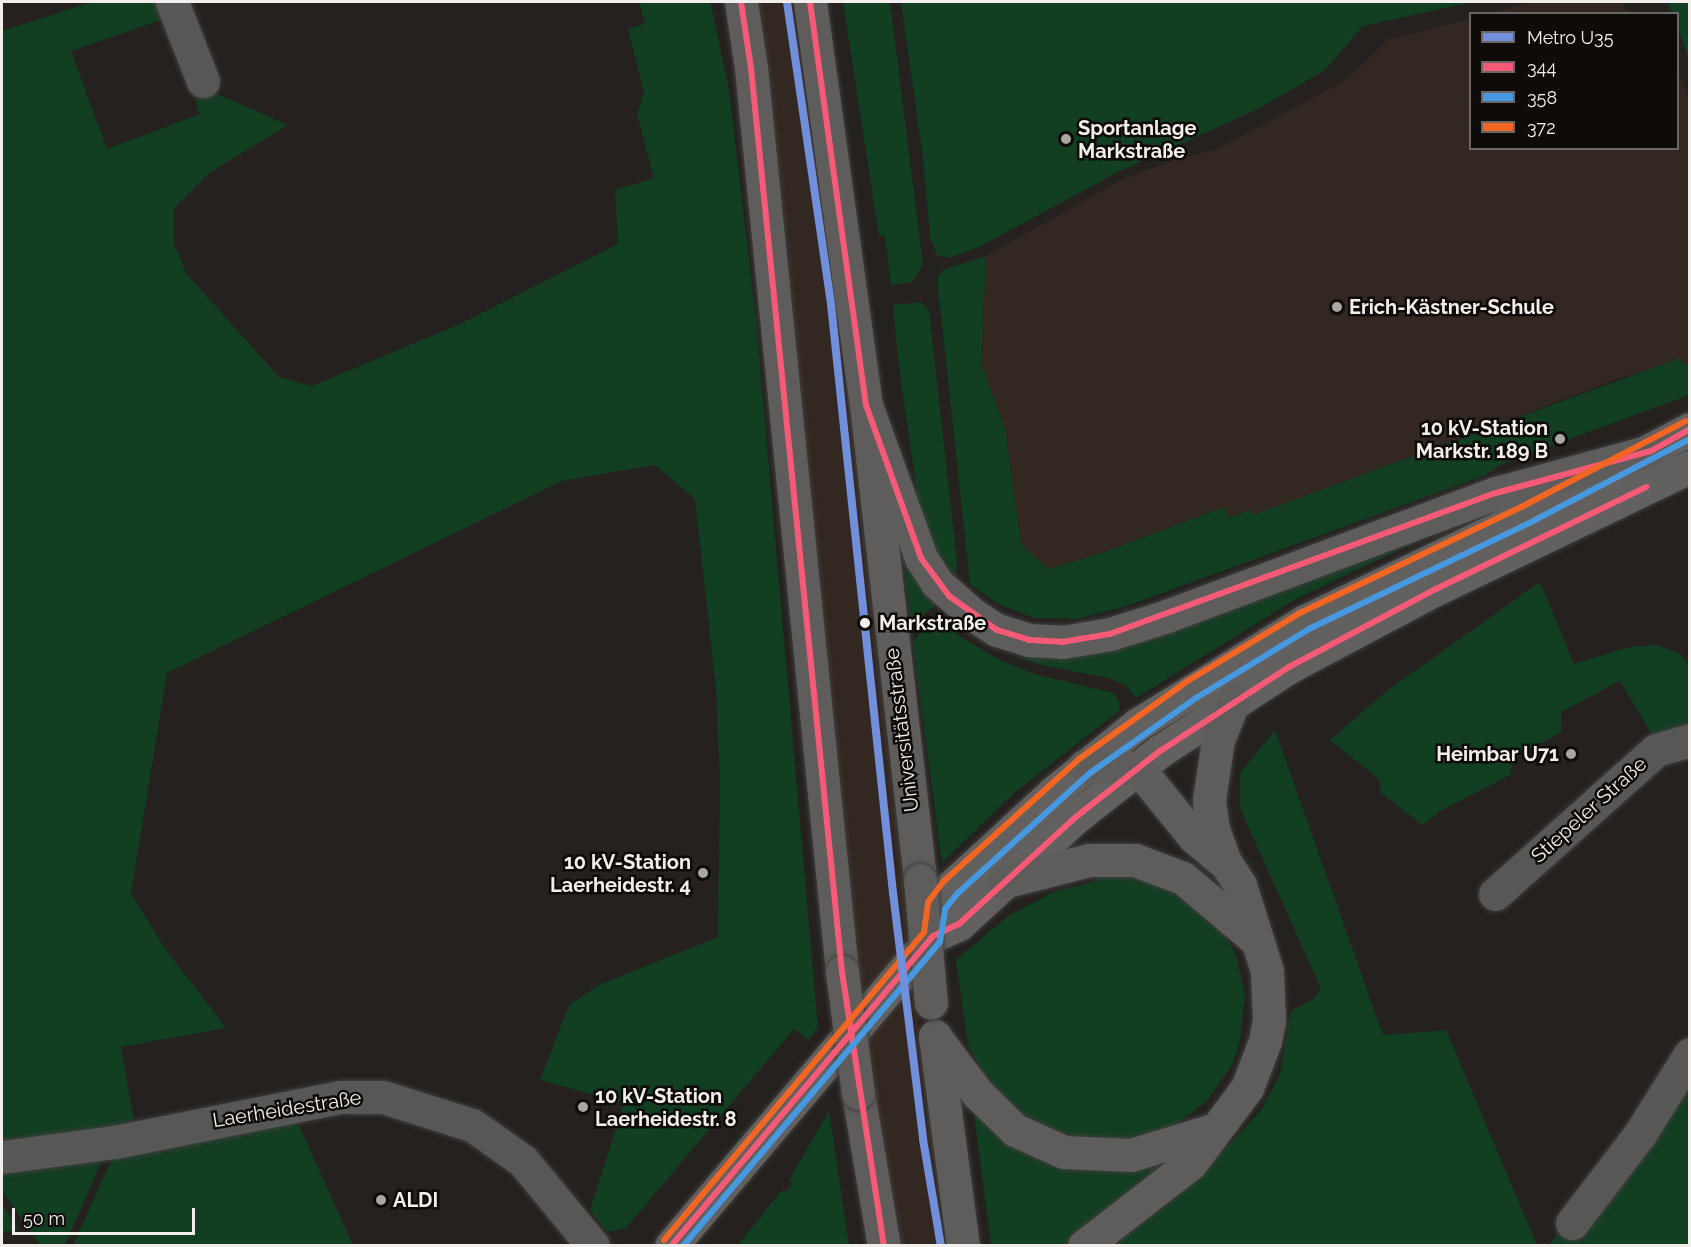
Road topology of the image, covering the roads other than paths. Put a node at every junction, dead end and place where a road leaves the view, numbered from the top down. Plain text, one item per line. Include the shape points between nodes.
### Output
1 (172, 2) edge
2 (741, 2) edge
3 (810, 2) edge
4 (203, 81) dead end
5 (866, 405) junction
6 (1689, 429) edge
7 (1651, 451) junction
8 (1689, 467) edge
9 (1234, 700) junction
10 (1689, 740) edge
11 (1084, 766) junction
12 (1138, 768) junction
13 (1225, 862) junction
14 (1003, 882) junction
15 (1495, 894) dead end
16 (933, 936) junction
17 (1254, 938) junction
18 (935, 1037) junction
19 (1689, 1054) edge
20 (1213, 1130) junction
21 (2, 1157) edge
22 (1572, 1223) dead end
23 (593, 1245) edge
24 (671, 1245) edge
25 (884, 1245) edge
26 (963, 1245) edge
27 (1084, 1245) edge

1 - 4 street
2 - 25 highway, bridge via 751,68 842,972
3 - 5 highway, Universitätsstraße
5 - 7 highway via 921,558 937,583 997,630 1029,640 1062,642 1110,634 1167,616 1496,493
5 - 18 highway, Universitätsstraße, bridge
6 - 7 main road
7 - 11 main road via 1305,621 1191,690
8 - 9 main road via 1434,590
9 - 12 main road
9 - 13 highway via 1218,740 1210,784 1210,814
10 - 15 street, Stiepeler Straße via 1656,750
11 - 12 highway
11 - 16 main road via 951,887 936,905
12 - 13 highway via 1194,837
12 - 14 main road
13 - 17 highway via 1240,885
14 - 16 main road via 959,924
14 - 17 highway via 1089,860 1135,860 1183,878
16 - 24 main road
17 - 20 highway via 1267,971 1269,1021 1265,1041 1247,1088
18 - 20 highway via 978,1094 1015,1130 1064,1152 1131,1155
18 - 26 highway, Universitätsstraße
19 - 22 street via 1641,1134
20 - 27 highway via 1191,1163
21 - 23 street, Laerheidestraße via 115,1142 341,1097 382,1097 472,1125 498,1143 523,1161

